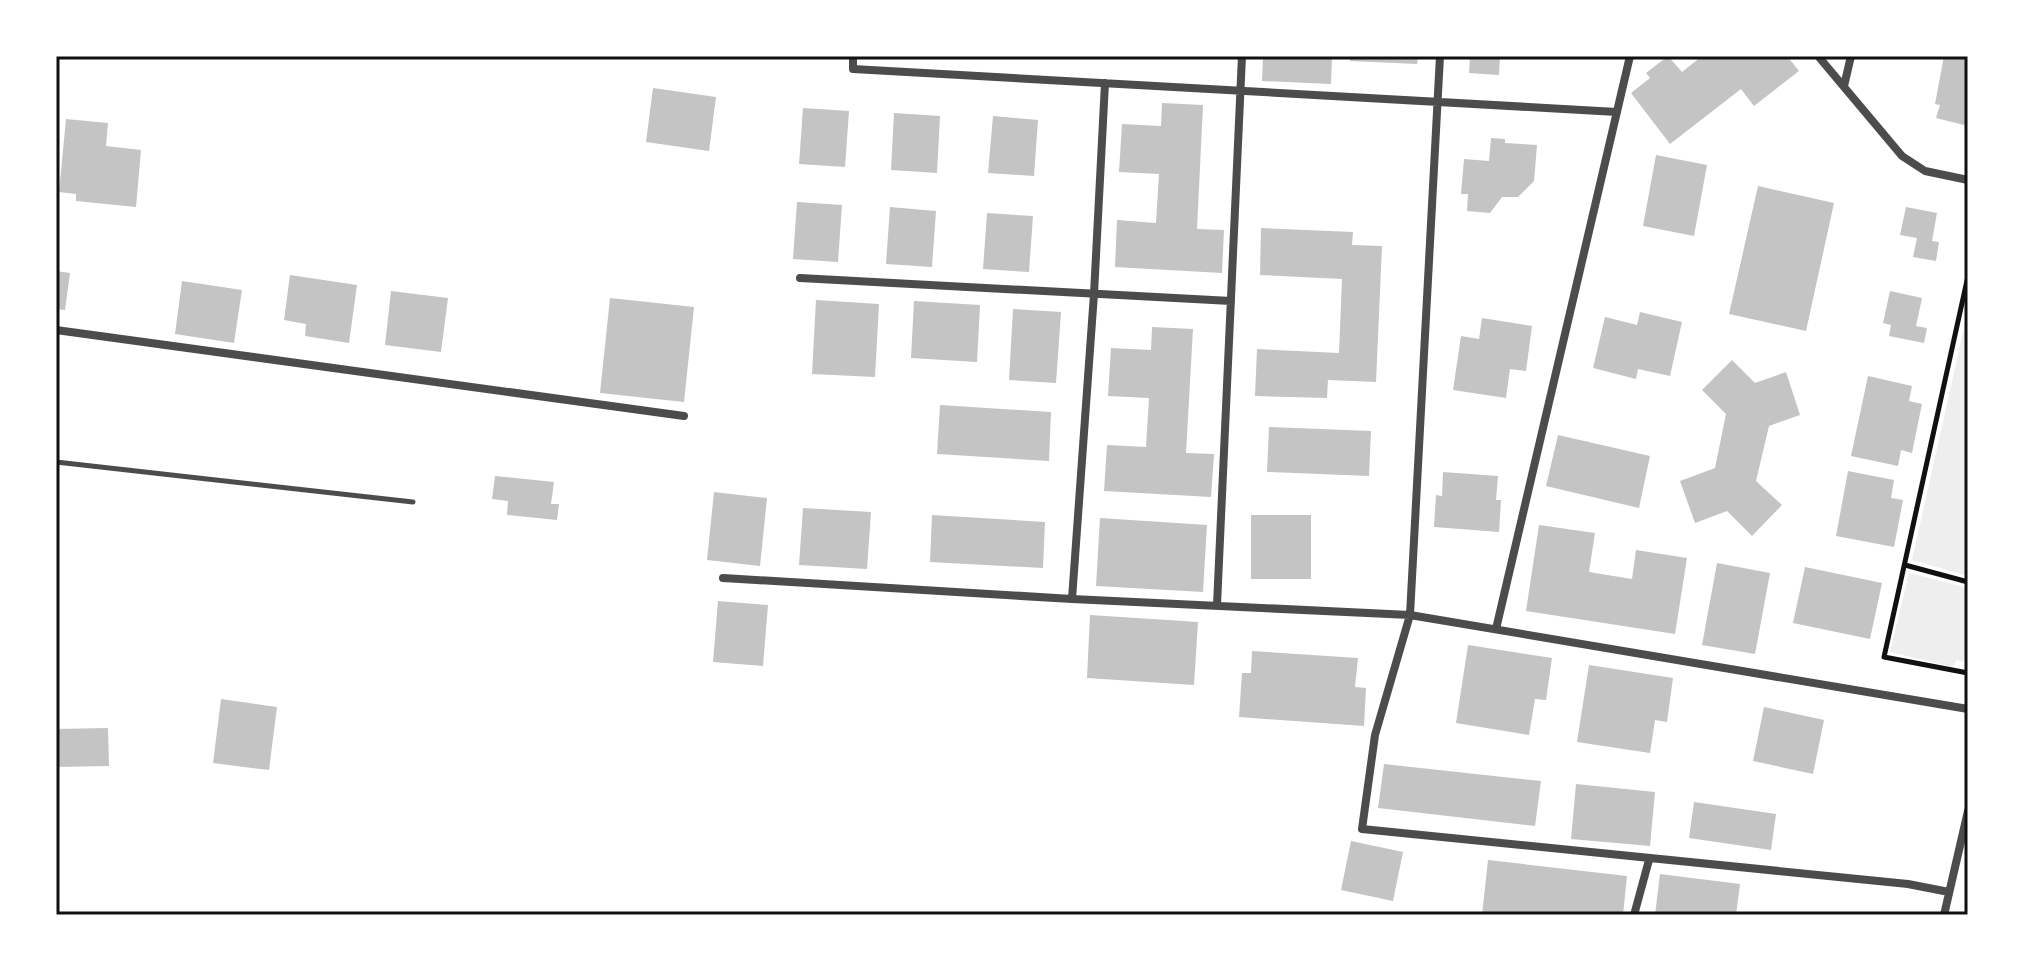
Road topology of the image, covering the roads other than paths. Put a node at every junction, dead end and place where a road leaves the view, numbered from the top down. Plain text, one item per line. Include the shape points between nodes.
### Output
1 (853, 56) edge
2 (1242, 56) edge
3 (1440, 56) edge
4 (1630, 56) edge
5 (1818, 56) edge
6 (1851, 56) edge
7 (1105, 83) junction
8 (1844, 86) junction
9 (1240, 90) junction
10 (1437, 100) junction
11 (1617, 112) junction
12 (1968, 180) edge
13 (800, 278) dead end
14 (1094, 294) junction
15 (1231, 301) junction
16 (56, 330) edge
17 (684, 416) dead end
18 (56, 462) edge
19 (413, 502) dead end
20 (723, 578) dead end
21 (1072, 599) junction
22 (1217, 605) junction
23 (1410, 615) junction
24 (1496, 629) junction
25 (1968, 709) edge
26 (1968, 811) edge
27 (1649, 860) junction
28 (1949, 892) junction
29 (1634, 915) edge
30 (1944, 915) edge

1 - 7 street via 853,69
2 - 9 street
3 - 10 street
4 - 11 street
5 - 8 street
6 - 8 street
7 - 9 street
7 - 14 street
8 - 12 street via 1902,156 1925,171
9 - 10 street
9 - 15 street
10 - 11 street
10 - 23 street
11 - 24 street
13 - 14 street
14 - 15 street
14 - 21 street
15 - 22 street
16 - 17 street
18 - 19 lane
20 - 21 street
21 - 22 street
22 - 23 street
23 - 24 street
23 - 27 street via 1375,735 1362,829
24 - 25 street
26 - 28 street
27 - 28 street
27 - 29 street
28 - 30 street

